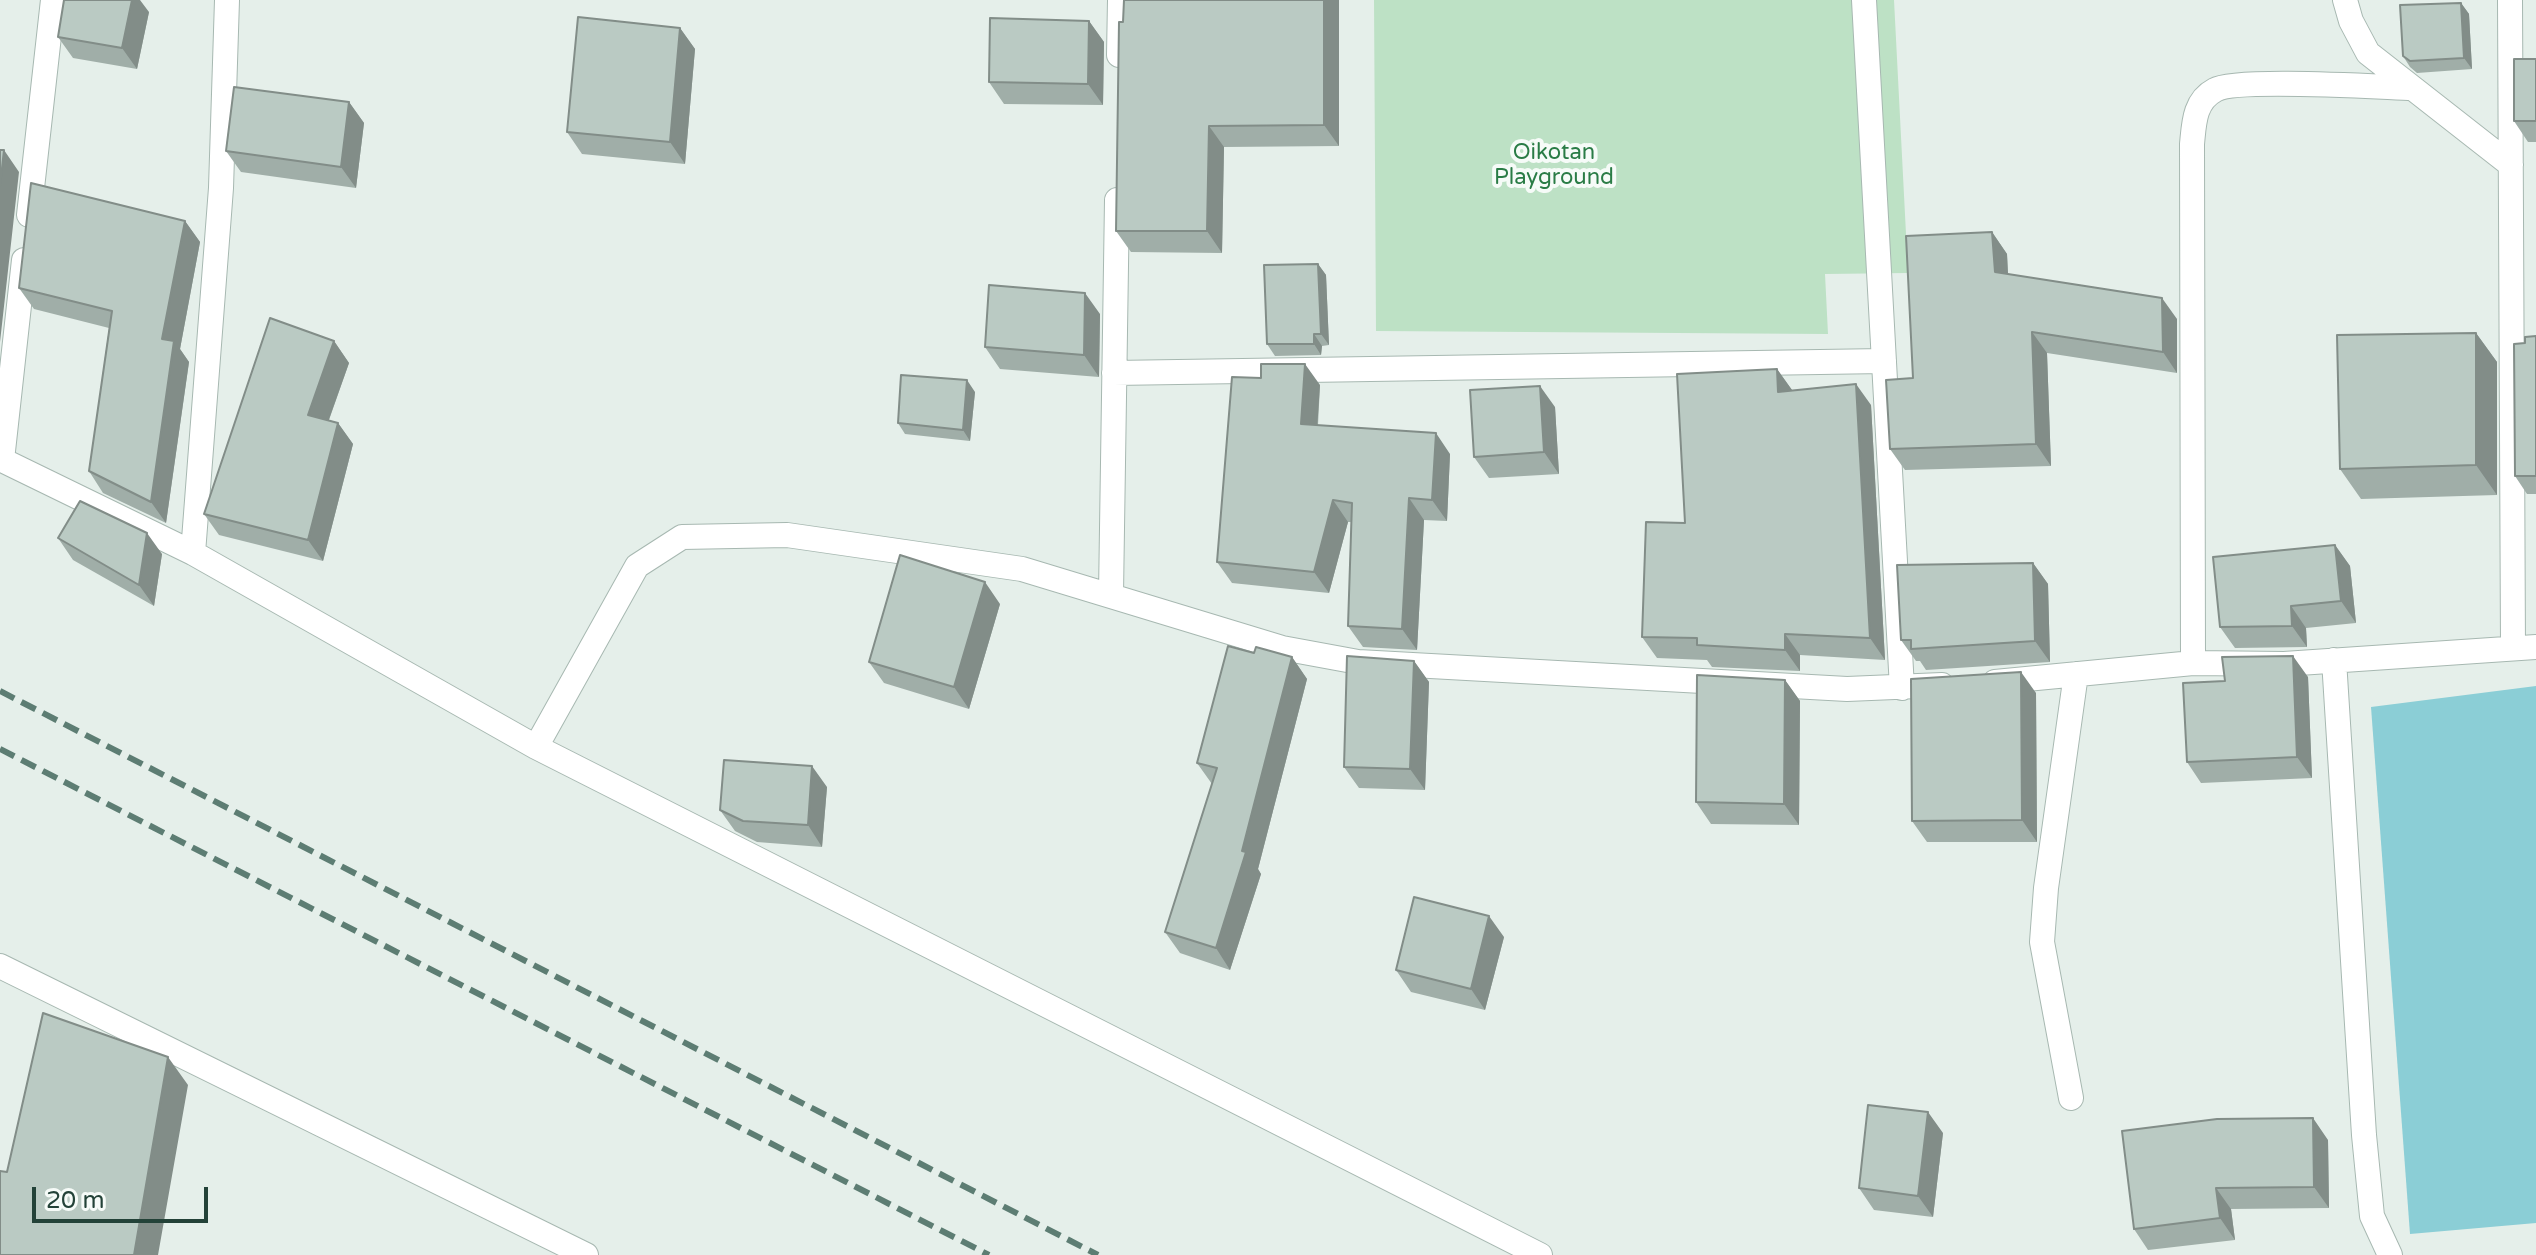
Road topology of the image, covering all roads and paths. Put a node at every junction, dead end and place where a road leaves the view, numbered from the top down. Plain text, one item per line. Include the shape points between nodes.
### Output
1 (53, 0) edge
2 (227, 0) edge
3 (1120, 0) edge
4 (1864, 0) edge
5 (2345, 0) edge
6 (2510, 0) edge
7 (1119, 78) edge
8 (2412, 88) junction
9 (2511, 165) junction
10 (1117, 171) edge
11 (1884, 361) junction
12 (1114, 373) junction
13 (1, 460) edge
14 (193, 553) junction
15 (1111, 594) junction
16 (2524, 646) edge
17 (2334, 660) junction
18 (2193, 663) junction
19 (2076, 674) junction
20 (1902, 688) junction
21 (536, 747) junction
22 (0, 966) edge
23 (2071, 1098) dead end
24 (586, 1255) edge
25 (1540, 1255) edge
26 (2390, 1255) edge

1 - 13 street
2 - 14 street via 221,188
3 - 7 street
4 - 11 street
5 - 8 street via 2368,53
6 - 9 street
8 - 9 street
8 - 18 street via 2248,85 2215,90 2196,110
9 - 16 street
10 - 12 street
11 - 12 street
11 - 20 street
12 - 15 street
13 - 14 street
14 - 21 street
15 - 20 street via 1282,648 1358,662
15 - 21 street via 1022,569 787,535 682,537 637,566
16 - 17 street
17 - 18 street
17 - 26 street via 2364,1135 2372,1216
18 - 19 street
19 - 20 street
19 - 23 street via 2042,942
21 - 25 street
22 - 24 street

